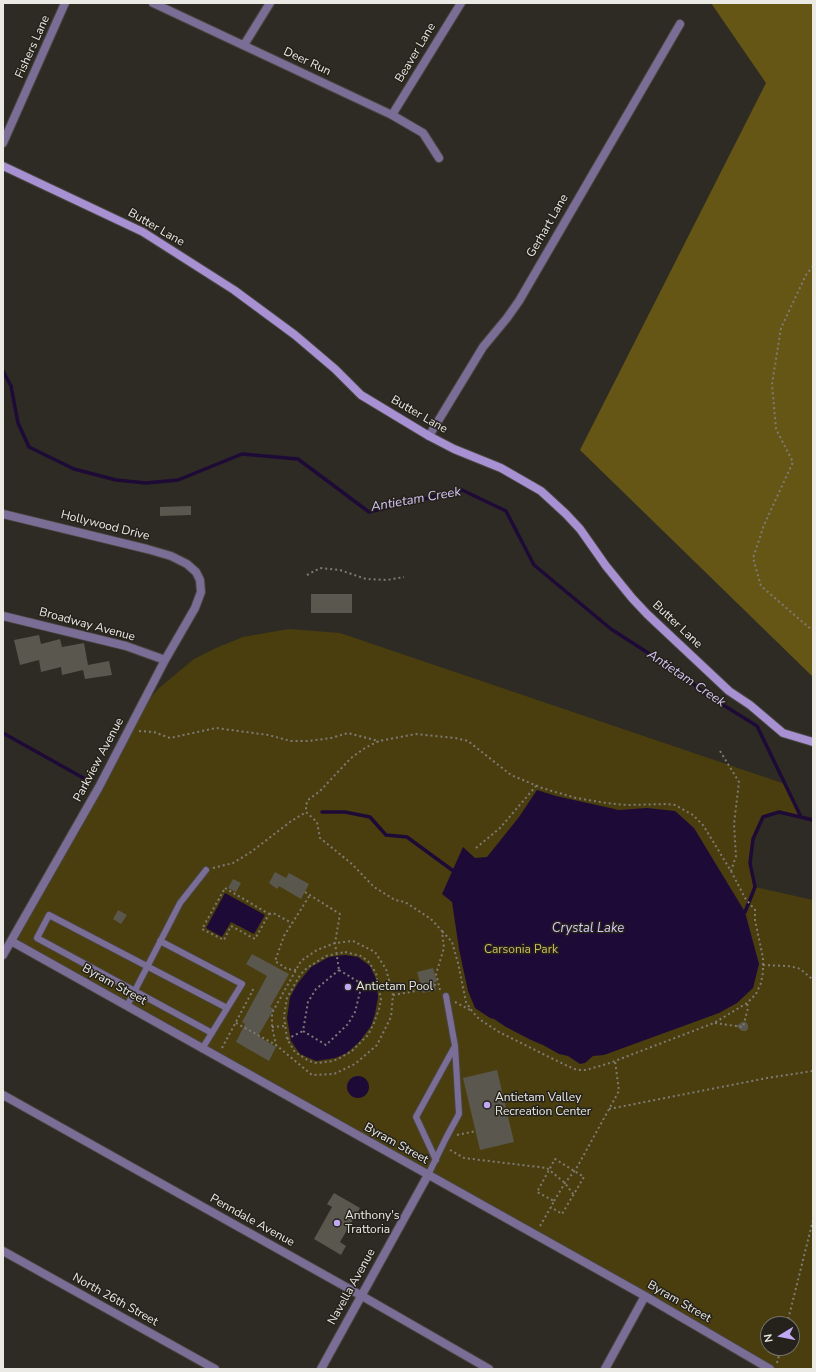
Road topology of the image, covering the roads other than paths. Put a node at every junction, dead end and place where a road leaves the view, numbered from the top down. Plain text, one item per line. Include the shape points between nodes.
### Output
1 (65, 3) edge
2 (153, 3) edge
3 (270, 3) edge
4 (461, 3) edge
5 (680, 24) dead end
6 (244, 45) junction
7 (392, 115) junction
8 (3, 143) edge
9 (439, 158) dead end
10 (3, 166) edge
11 (429, 436) junction
12 (3, 514) edge
13 (196, 572) joint
14 (3, 616) edge
15 (165, 660) junction
16 (813, 742) edge
17 (206, 870) road end
18 (11, 941) junction
19 (160, 941) junction
20 (3, 955) edge
21 (148, 967) junction
22 (134, 990) junction
23 (446, 996) road end
24 (126, 1006) junction
25 (227, 1008) junction
26 (212, 1033) junction
27 (454, 1046) junction
28 (202, 1049) junction
29 (3, 1095) edge
30 (436, 1160) junction
31 (428, 1176) junction
32 (3, 1251) edge
33 (362, 1296) junction
34 (645, 1296) junction
35 (215, 1369) edge
36 (321, 1369) edge
37 (489, 1369) edge
38 (605, 1369) edge
39 (770, 1369) edge

1 - 8 street, Fishers Lane
2 - 6 street, Deer Run
3 - 6 street
4 - 7 street, Beaver Lane
5 - 11 street, Gerhart Lane via 518,301 483,347
6 - 7 street, Deer Run
7 - 9 street, Deer Run via 424,133
10 - 11 street, Butter Lane via 143,232 173,250 234,290 294,336 335,369 361,395
11 - 16 street, Butter Lane via 508,471 541,491 580,529 617,581 647,614 729,690 783,733
12 - 13 street, Hollywood Drive via 153,550 188,564
13 - 15 street, Parkview Avenue via 201,592 195,608
14 - 15 street, Broadway Avenue via 126,646
15 - 18 street, Parkview Avenue via 99,787
17 - 19 lane via 180,903
18 - 20 street, Parkview Avenue
18 - 24 street, Byram Street
19 - 21 lane
19 - 25 lane via 242,984
21 - 22 lane
21 - 22 lane via 49,915 38,938
21 - 25 lane
22 - 24 lane
22 - 26 lane
23 - 27 lane
24 - 28 street, Byram Street
25 - 26 lane
26 - 28 lane
27 - 30 lane via 459,1114
27 - 30 lane via 416,1117
28 - 31 street, Byram Street
29 - 33 street, Penndale Avenue
30 - 31 lane
31 - 33 street, Navella Avenue
31 - 34 street, Byram Street
32 - 35 street, North 26th Street
33 - 36 street, Navella Avenue
33 - 37 street, Penndale Avenue
34 - 38 street
34 - 39 street, Byram Street

